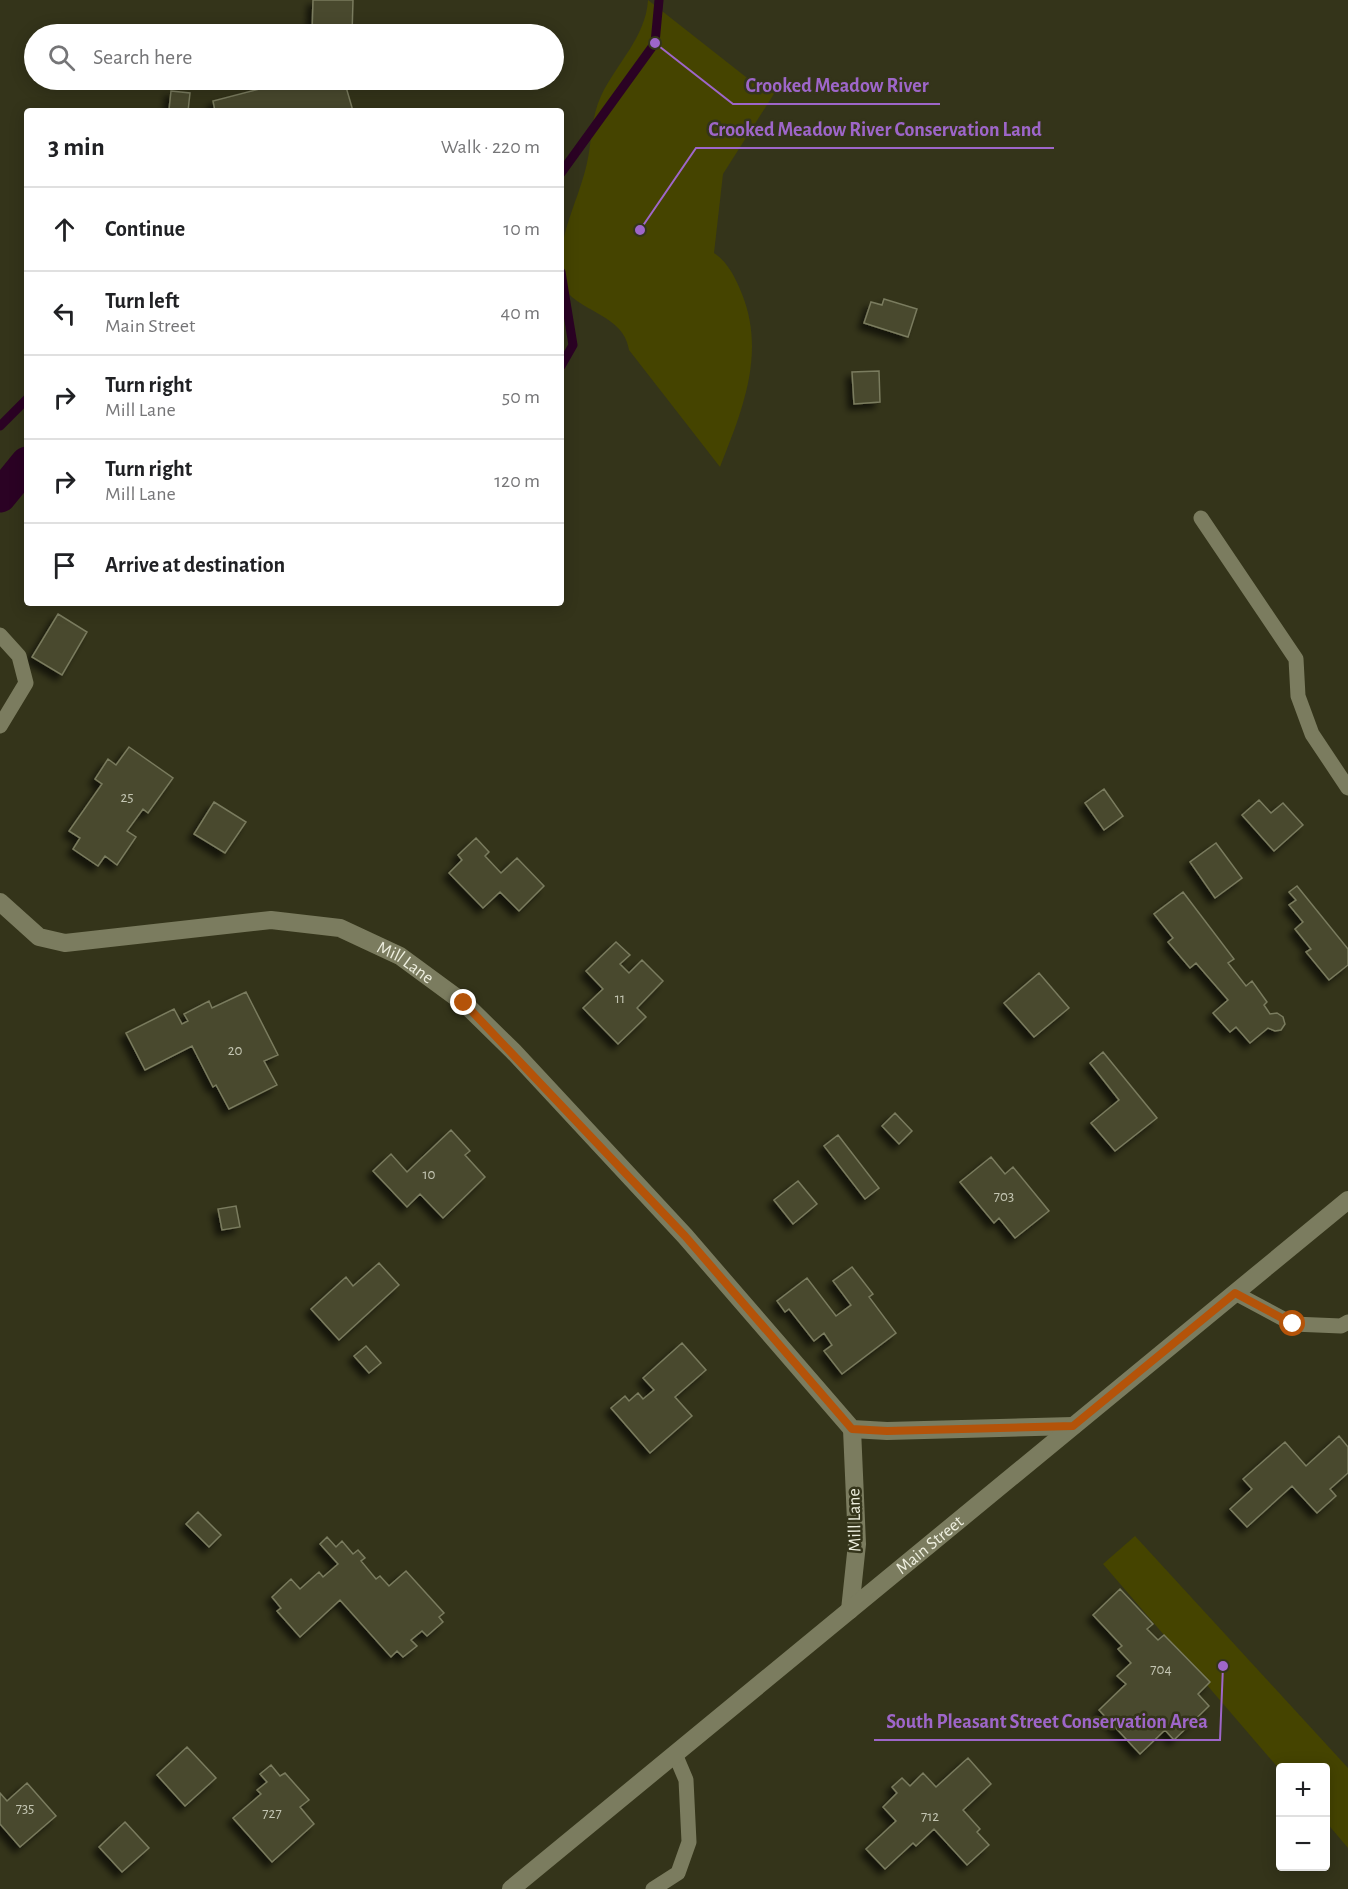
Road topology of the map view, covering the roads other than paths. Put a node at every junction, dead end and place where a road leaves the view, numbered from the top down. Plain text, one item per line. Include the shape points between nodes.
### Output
1 (1201, 518) dead end
2 (0, 635) edge
3 (0, 726) edge
4 (1348, 788) edge
5 (0, 902) edge
6 (1348, 1200) edge
7 (1235, 1293) junction
8 (1348, 1322) edge
9 (1073, 1426) junction
10 (852, 1429) junction
11 (850, 1610) junction
12 (675, 1754) junction
13 (511, 1889) edge
14 (653, 1889) edge

1 - 4 lane via 1296,659 1298,696 1312,734
2 - 3 lane via 19,656 26,682
5 - 10 street, Mill Lane via 39,937 64,943 271,920 340,928 400,956 464,1003 513,1051 685,1236
6 - 7 street, Main Street
7 - 8 lane via 1293,1324 1341,1326
7 - 9 street, Main Street
9 - 10 street
9 - 11 street, Main Street
10 - 11 street, Mill Lane via 857,1544
11 - 12 street, Main Street
12 - 13 street, Main Street
12 - 14 lane via 686,1779 689,1842 678,1873

